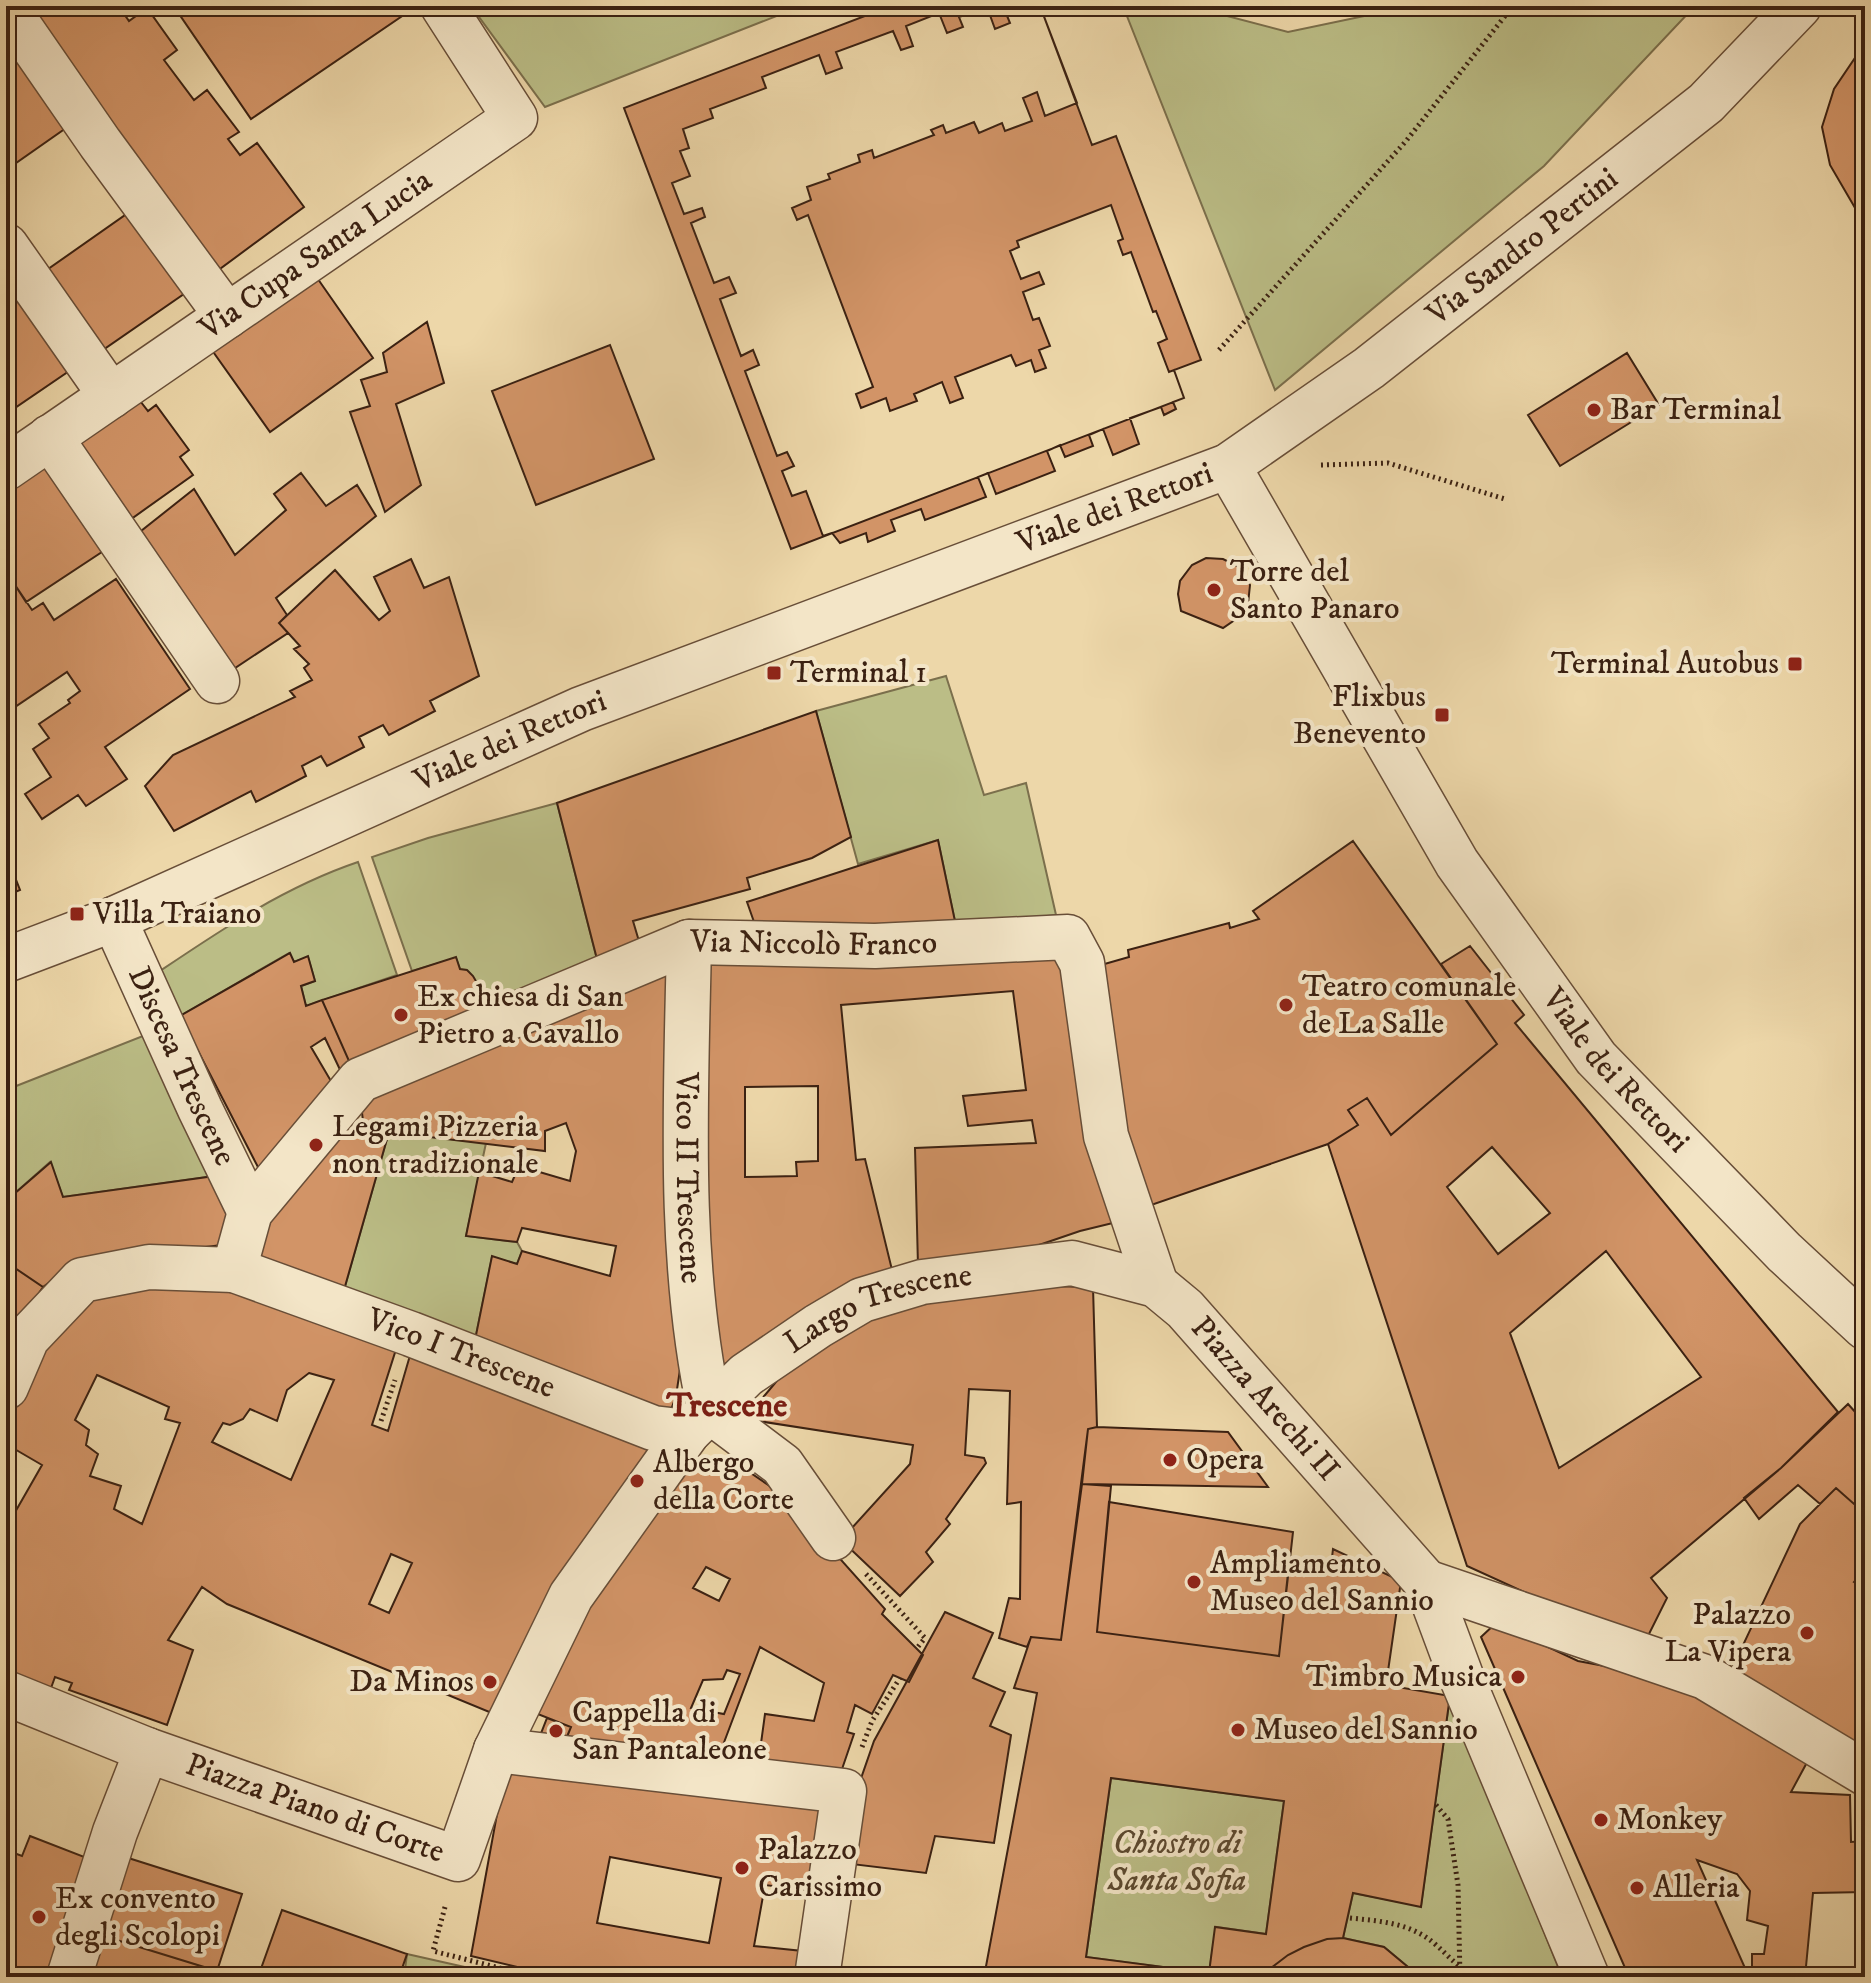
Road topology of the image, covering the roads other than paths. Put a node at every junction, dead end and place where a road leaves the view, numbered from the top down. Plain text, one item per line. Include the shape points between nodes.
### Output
1 (443, 6) edge
2 (1799, 6) edge
3 (6, 7) edge
4 (13, 268) edge
5 (227, 316) junction
6 (111, 396) junction
7 (50, 437) junction
8 (1228, 466) junction
9 (6, 468) edge
10 (217, 681) dead end
11 (114, 919) junction
12 (689, 942) junction
13 (6, 960) edge
14 (250, 1212) junction
15 (1072, 1263) joint
16 (234, 1270) junction
17 (1156, 1285) junction
18 (1865, 1327) edge
19 (6, 1387) edge
20 (699, 1422) junction
21 (833, 1538) road end
22 (1426, 1582) junction
23 (6, 1693) edge
24 (147, 1750) junction
25 (496, 1750) junction
26 (1865, 1773) edge
27 (69, 1977) edge
28 (817, 1977) edge
29 (1587, 1977) edge

1 - 5 street, Via Cupa Santa Lucia via 515,118
2 - 8 street, Via Sandro Pertini via 1706,103 1369,368
3 - 5 street
4 - 6 street
5 - 6 street, Via Cupa Santa Lucia
6 - 7 street, Via Cupa Santa Lucia
7 - 9 street, Via Cupa Santa Lucia
7 - 10 street
8 - 11 street, Viale dei Rettori via 581,709
8 - 18 street, Viale dei Rettori via 1457,863 1596,1058 1784,1252
11 - 13 street, Viale dei Rettori
11 - 14 street, Discesa Trescene
12 - 14 street, Via Niccolò Franco via 360,1080
12 - 17 street, Via Niccolò Franco via 875,946 1068,937 1082,963 1106,1136
12 - 20 street, Vico II Trescene via 685,1167
14 - 16 street, Via Niccolò Franco
15 - 17 street, Piazza Arechi II
15 - 20 street, Largo Trescene via 922,1282 862,1300 746,1375
16 - 19 street via 149,1267 82,1280 27,1338
16 - 20 street, Vico I Trescene via 653,1428
17 - 22 street, Piazza Arechi II via 1185,1309
20 - 21 street via 782,1465
20 - 25 street, Largo Trescene via 571,1596
22 - 26 street via 1705,1677
22 - 29 street
23 - 24 street
24 - 25 street, Piazza Piano di Corte via 458,1859
24 - 27 street, Piazza Piano di Corte
25 - 28 street via 844,1791

